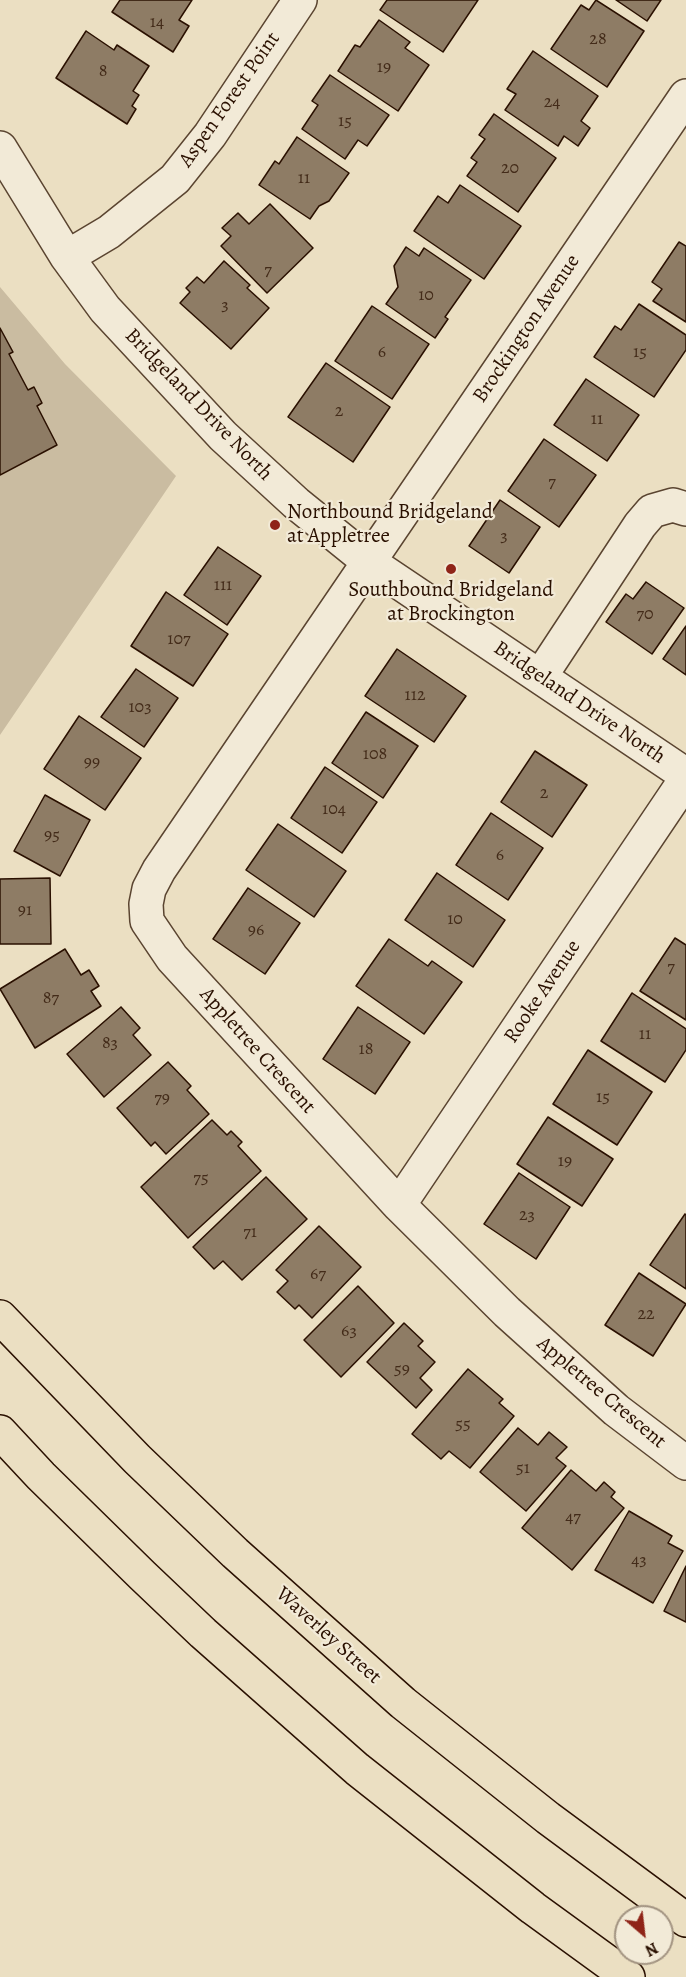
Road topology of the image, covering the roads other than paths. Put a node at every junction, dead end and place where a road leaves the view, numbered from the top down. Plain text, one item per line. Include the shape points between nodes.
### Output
1 (300, 0) edge
2 (686, 96) edge
3 (0, 148) edge
4 (67, 257) junction
5 (686, 509) edge
6 (369, 562) junction
7 (540, 677) junction
8 (686, 777) edge
9 (399, 1205) junction
10 (0, 1317) edge
11 (0, 1432) edge
12 (685, 1462) edge
13 (686, 1920) edge
14 (628, 1977) edge

1 - 4 street, Aspen Forest Point via 210,135 175,178 110,232
2 - 6 street, Brockington Avenue
3 - 4 street, Bridgeland Drive North
4 - 6 street, Bridgeland Drive North via 105,309 223,436
5 - 7 street via 673,505 652,511
6 - 7 street, Bridgeland Drive North
6 - 9 street, Appletree Crescent via 159,870 146,904 147,921 172,958
7 - 8 street, Bridgeland Drive North
8 - 9 street, Rooke Avenue
9 - 12 street, Appletree Crescent via 507,1312 616,1410
10 - 13 main road, Waverley Street via 137,1459 235,1553 403,1703 548,1818
11 - 14 main road via 141,1575 349,1762 533,1908

